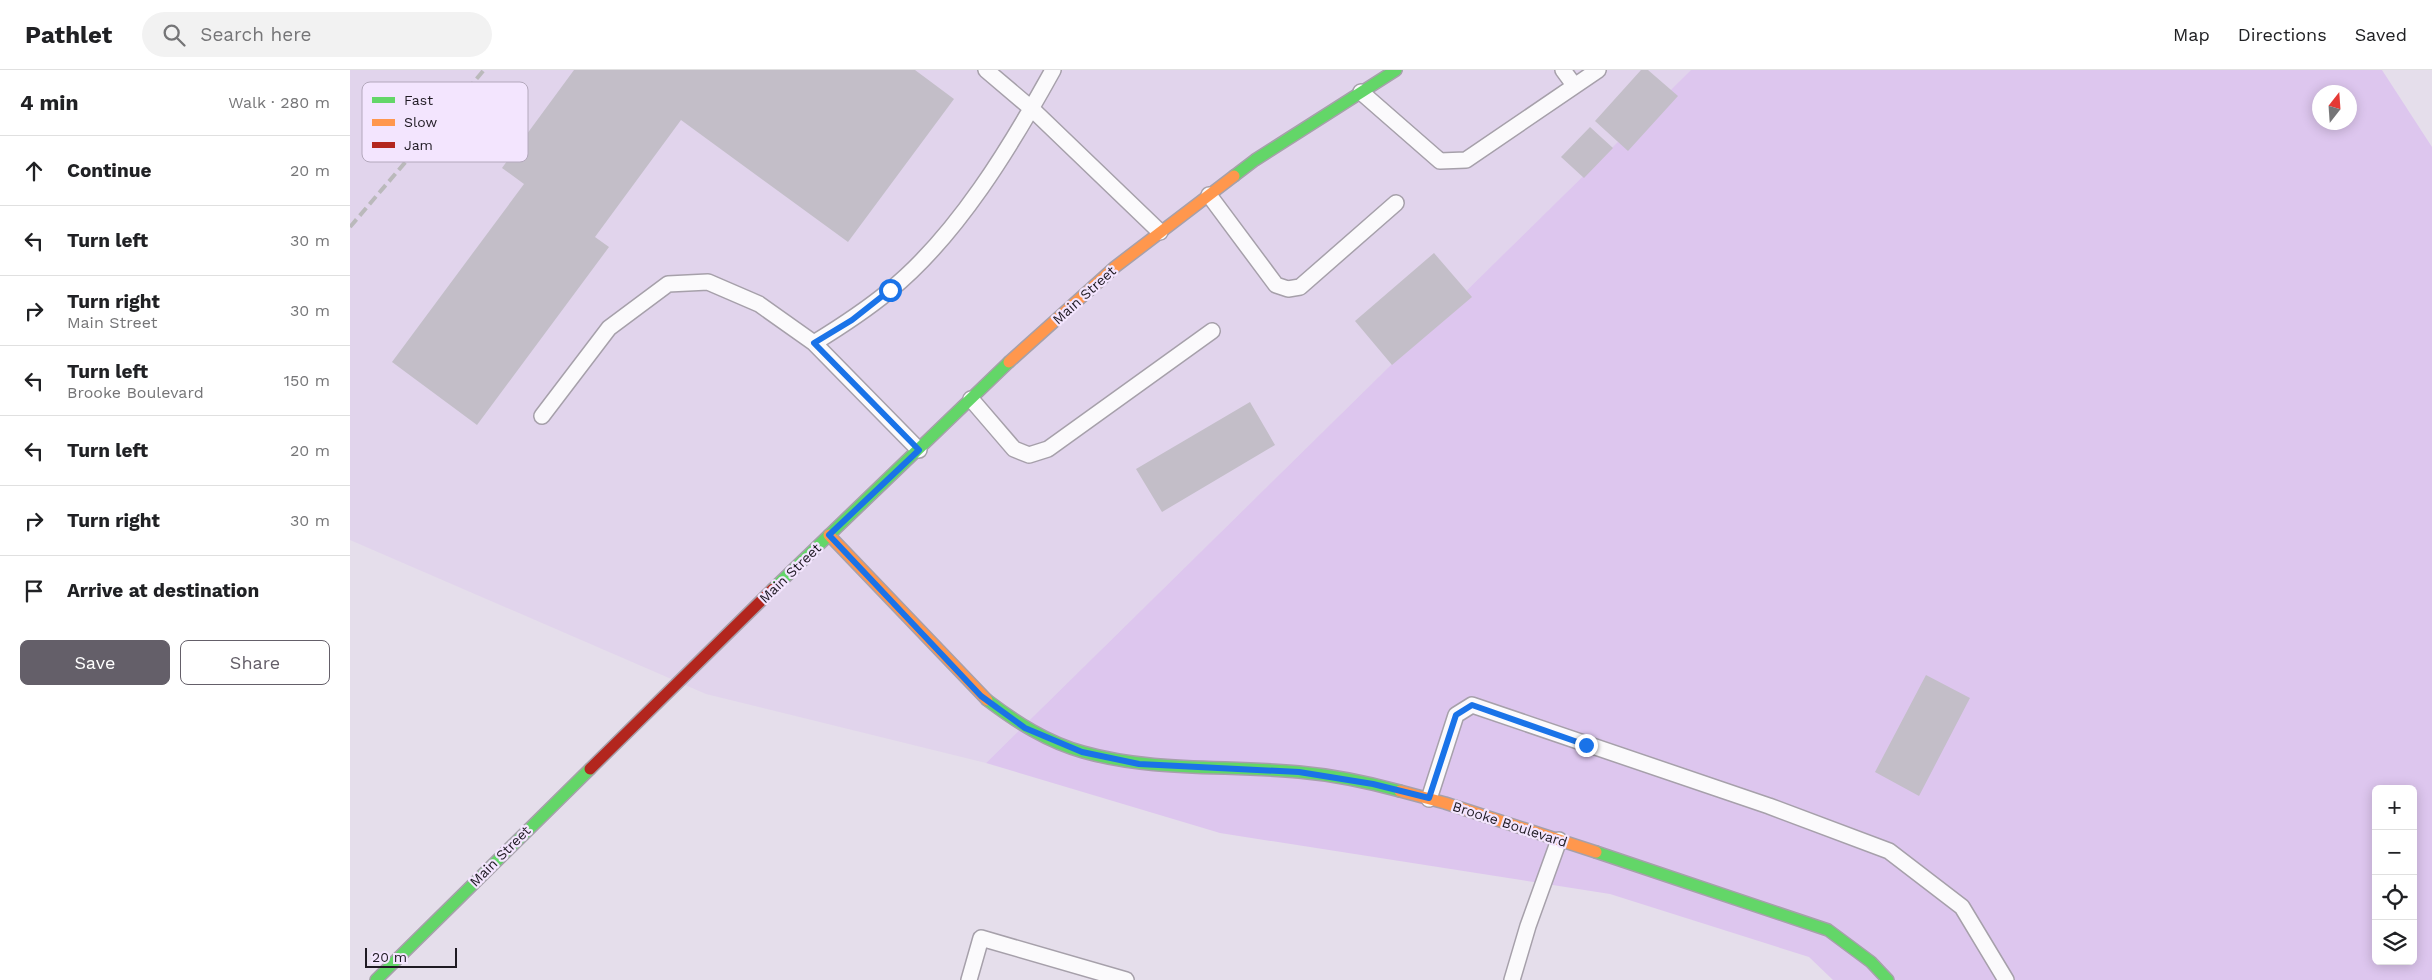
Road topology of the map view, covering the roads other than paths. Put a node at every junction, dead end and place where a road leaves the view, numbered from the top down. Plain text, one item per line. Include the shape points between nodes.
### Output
1 (986, 70) edge
2 (1053, 70) edge
3 (1396, 70) edge
4 (1563, 70) edge
5 (1598, 70) edge
6 (1574, 85) junction
7 (1361, 92) junction
8 (1032, 109) junction
9 (1209, 195) junction
10 (1396, 203) dead end
11 (1160, 232) junction
12 (1212, 331) dead end
13 (814, 343) junction
14 (972, 399) junction
15 (542, 416) dead end
16 (919, 450) junction
17 (829, 535) junction
18 (1429, 798) junction
19 (1559, 840) junction
20 (376, 980) edge
21 (969, 980) edge
22 (1126, 980) edge
23 (1512, 980) edge
24 (1888, 980) edge
25 (2006, 980) edge

1 - 8 lane
2 - 8 lane
3 - 7 main road, Main Street
4 - 6 lane
5 - 6 lane
6 - 7 lane via 1466,160 1440,161
7 - 9 main road, Main Street via 1255,160
8 - 11 lane
8 - 13 lane via 958,218 924,258 852,320
9 - 10 lane via 1276,285 1288,289 1300,287
9 - 11 main road, Main Street
11 - 14 main road, Main Street via 1115,266
12 - 14 lane via 1048,449 1029,455 1014,449
13 - 15 lane via 759,304 708,282 668,284 609,328
13 - 16 lane
14 - 16 main road, Main Street
16 - 17 main road, Main Street
17 - 18 main road, Brooke Boulevard via 981,696 1025,728 1082,752 1139,764 1299,772 1373,784
17 - 20 main road, Main Street
18 - 19 main road, Brooke Boulevard
18 - 25 lane via 1456,715 1472,705 1889,851 1962,907
19 - 23 lane
19 - 24 main road, Brooke Boulevard via 1828,930 1872,962
21 - 22 lane via 981,938

